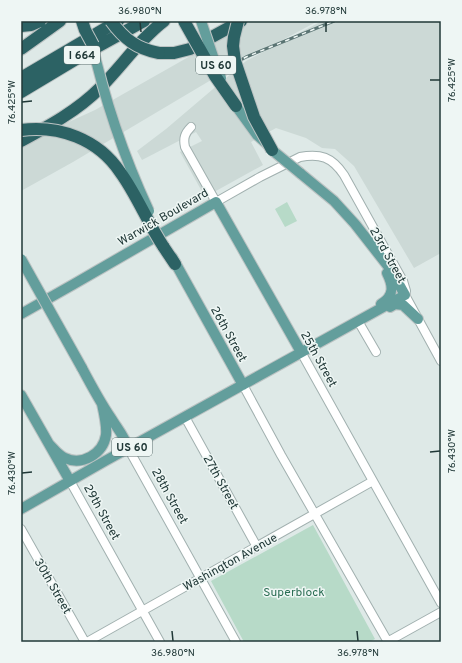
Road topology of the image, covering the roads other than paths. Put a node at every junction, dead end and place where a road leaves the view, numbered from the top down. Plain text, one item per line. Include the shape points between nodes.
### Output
1 (40, 21) edge
2 (60, 21) edge
3 (82, 21) edge
4 (87, 21) edge
5 (111, 21) edge
6 (118, 21) edge
7 (144, 21) edge
8 (164, 21) edge
9 (184, 21) edge
10 (201, 21) edge
11 (238, 21) edge
12 (241, 21) edge
13 (21, 26) edge
14 (93, 45) junction
15 (21, 49) edge
16 (21, 78) edge
17 (21, 92) edge
18 (236, 106) junction
19 (191, 127) dead end
20 (21, 130) edge
21 (21, 142) edge
22 (272, 150) junction
23 (323, 157) joint
24 (216, 202) junction
25 (164, 245) junction
26 (378, 254) junction
27 (21, 259) edge
28 (175, 264) joint
29 (405, 295) junction
30 (374, 313) junction
31 (21, 314) edge
32 (418, 319) junction
33 (358, 321) junction
34 (301, 352) junction
35 (376, 352) dead end
36 (441, 361) edge
37 (243, 385) junction
38 (21, 395) edge
39 (102, 404) junction
40 (185, 417) junction
41 (49, 444) junction
42 (128, 448) junction
43 (70, 481) junction
44 (373, 481) junction
45 (21, 509) edge
46 (315, 514) junction
47 (21, 529) edge
48 (257, 546) junction
49 (201, 578) junction
50 (441, 603) edge
51 (143, 611) junction
52 (441, 612) edge
53 (86, 642) edge
54 (160, 642) edge
55 (236, 642) edge
56 (388, 642) edge

1 - 13 highway
2 - 15 highway
3 - 14 highway, bridge
4 - 14 main road, bridge
5 - 12 highway, bridge via 132,43 159,53 190,49
6 - 16 highway, I 664
7 - 17 highway, I 664
8 - 21 highway via 138,45 89,99
9 - 18 highway, bridge via 215,76
10 - 18 main road, US 60, bridge via 219,73
11 - 22 highway, bridge via 234,41 235,62 254,117
14 - 25 main road, bridge via 121,144
18 - 22 main road, US 60, bridge via 257,135
19 - 24 street, 25th Street via 184,138 185,147
20 - 25 highway, bridge via 60,131 76,136 98,149 121,173
22 - 26 main road, US 60, bridge via 346,213
23 - 24 street, Warwick Boulevard via 300,157
23 - 29 street, 23rd Street via 336,164 344,175 403,281
24 - 31 main road, Warwick Boulevard
24 - 34 main road, 25th Street
25 - 28 highway
26 - 29 main road via 391,270
26 - 30 main road, US 60 via 389,278 391,292
27 - 39 main road, 28th Street, bridge
28 - 37 main road, 26th Street
29 - 30 main road
29 - 32 street, 23rd Street
30 - 32 main road via 400,304
30 - 33 main road, US 60
32 - 36 street, 23rd Street
33 - 34 main road, US 60
33 - 35 street
34 - 37 main road, US 60
34 - 44 street, 25th Street
37 - 40 main road, US 60
37 - 46 street, 26th Street
38 - 41 main road, 29th Street
39 - 41 main road via 106,436 102,447 93,456 81,460 68,460
39 - 42 main road, 28th Street
40 - 42 main road, US 60
40 - 48 street, 27th Street
41 - 43 main road, 29th Street
42 - 43 main road, US 60
42 - 49 street, 28th Street
43 - 45 main road, US 60
43 - 51 street, 29th Street
44 - 46 street, Washington Avenue
44 - 50 street, 25th Street
46 - 48 street, Washington Avenue
46 - 56 street, 26th Street
47 - 53 street, 30th Street
48 - 49 street, Washington Avenue
49 - 51 street, Washington Avenue
49 - 55 street, 28th Street
51 - 53 street, Washington Avenue
51 - 54 street, 29th Street
52 - 56 street

